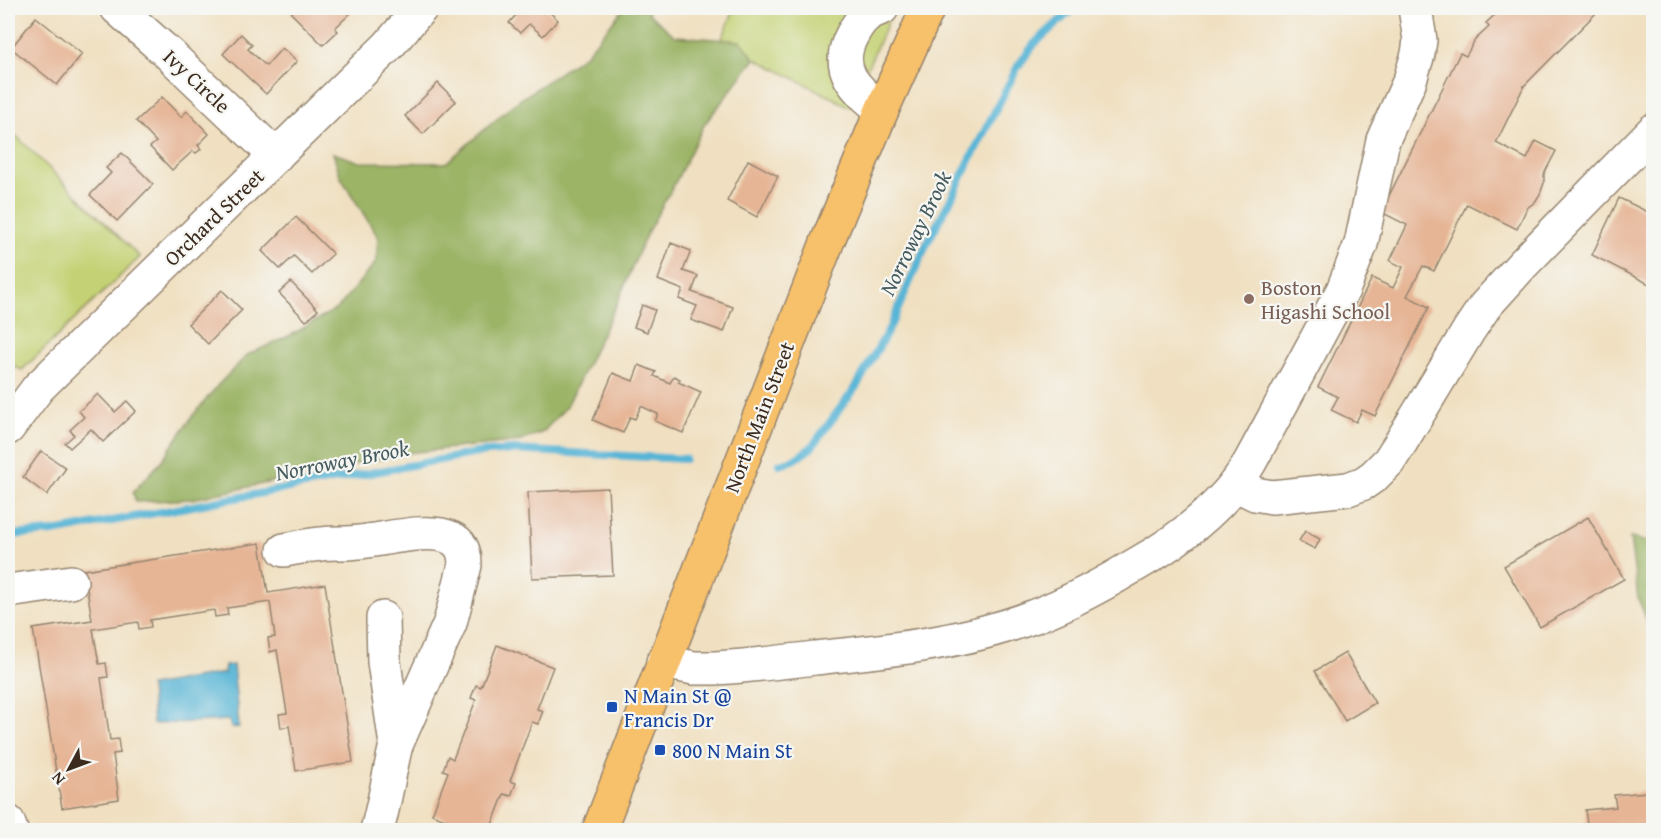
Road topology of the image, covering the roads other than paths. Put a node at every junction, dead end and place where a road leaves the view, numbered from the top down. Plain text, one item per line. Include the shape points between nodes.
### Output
1 (117, 8) edge
2 (422, 8) edge
3 (882, 8) edge
4 (928, 8) edge
5 (1422, 9) edge
6 (882, 111) junction
7 (1653, 130) edge
8 (276, 156) junction
9 (11, 415) edge
10 (1235, 484) junction
11 (284, 550) dead end
12 (71, 582) dead end
13 (8, 591) edge
14 (383, 618) dead end
15 (663, 662) junction
16 (396, 745) junction
17 (8, 822) edge
18 (11, 831) edge
19 (377, 831) edge
20 (599, 831) edge

1 - 8 street, Ivy Circle
2 - 8 street, Orchard Street
3 - 6 street via 861,19 845,58 848,75 856,87
4 - 6 main road, North Main Street
5 - 10 street via 1418,54 1383,140 1355,260 1343,290
6 - 15 main road, North Main Street
7 - 10 street via 1485,306 1394,454 1374,476 1348,489 1278,497 1255,494
8 - 9 street, Orchard Street
10 - 15 street via 1215,507 1143,561 1076,598 1006,626 953,639 849,655 715,668
11 - 16 street via 428,533 453,538 461,546 465,565 450,622
12 - 13 street
14 - 16 street via 384,662
15 - 20 main road, North Main Street
16 - 19 street
17 - 18 street

